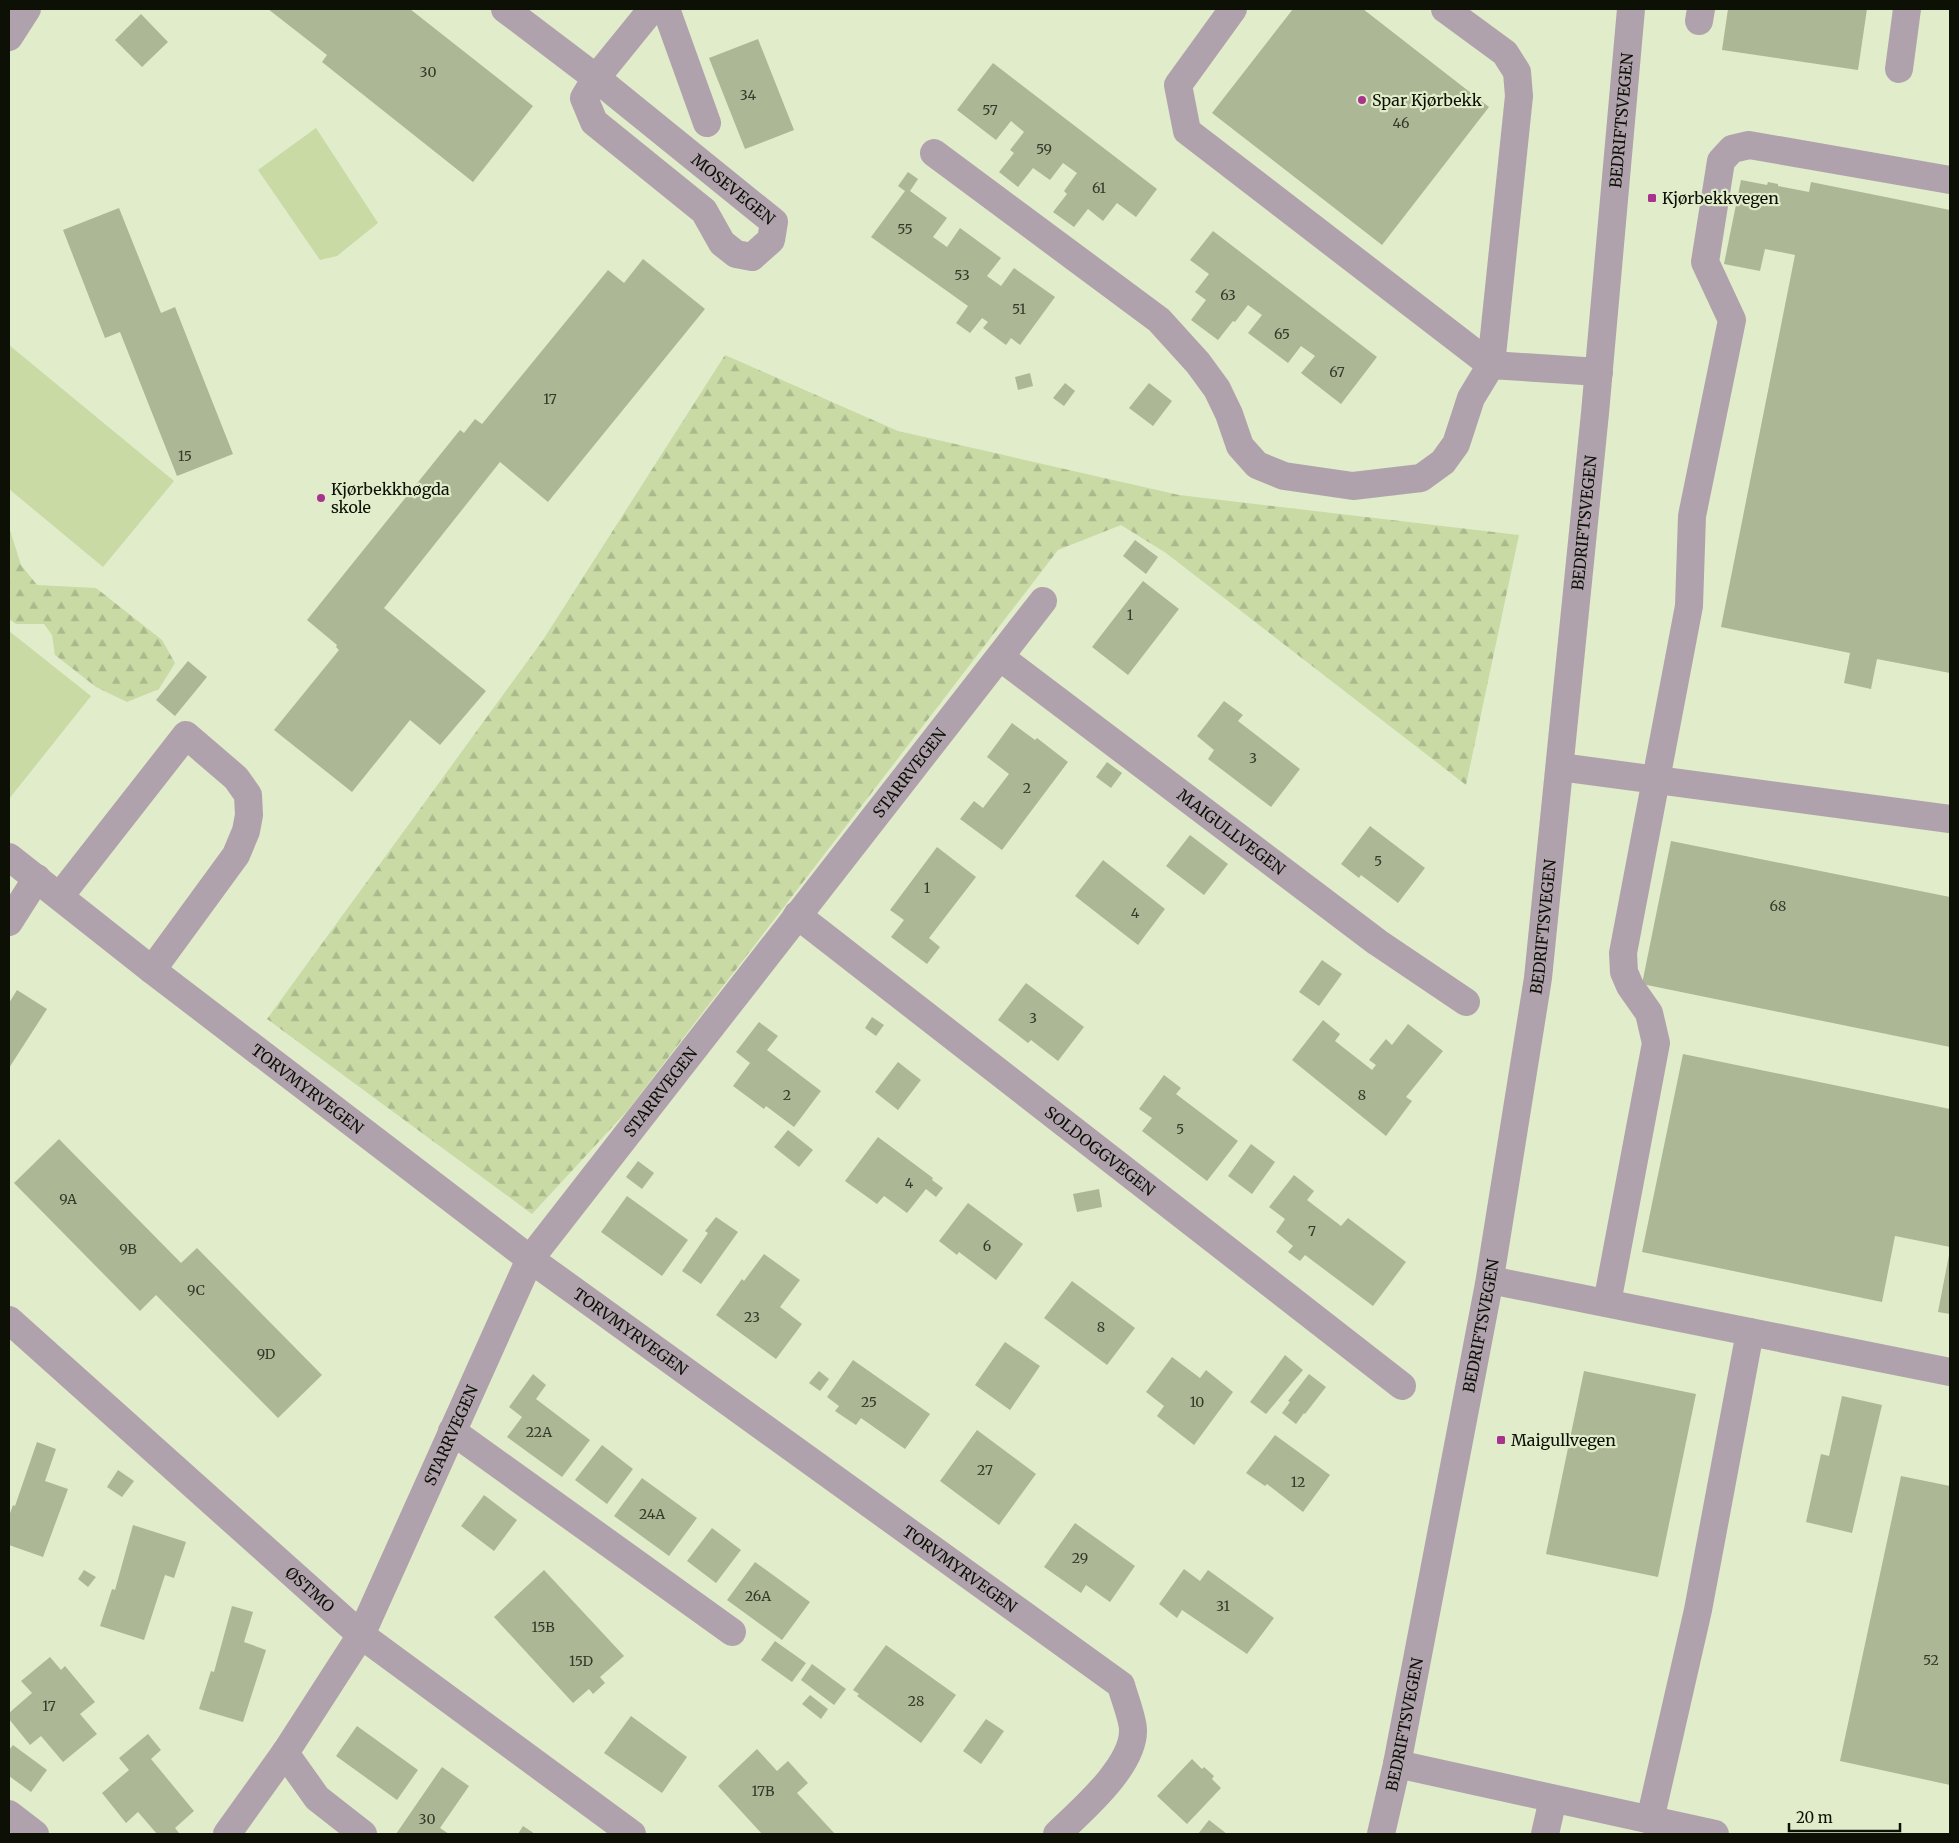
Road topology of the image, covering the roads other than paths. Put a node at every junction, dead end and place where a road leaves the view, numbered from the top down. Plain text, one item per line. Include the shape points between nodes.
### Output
1 (27, 9) edge
2 (505, 9) edge
3 (652, 9) edge
4 (666, 9) edge
5 (1233, 9) edge
6 (1445, 9) edge
7 (1631, 9) edge
8 (1907, 9) edge
9 (9, 37) edge
10 (1900, 69) dead end
11 (596, 78) junction
12 (707, 123) dead end
13 (934, 153) dead end
14 (1950, 180) edge
15 (1491, 365) junction
16 (1598, 372) junction
17 (1043, 601) dead end
18 (1000, 657) junction
19 (1560, 766) junction
20 (1656, 780) junction
21 (1950, 819) edge
22 (9, 857) edge
23 (37, 878) junction
24 (60, 896) junction
25 (797, 915) junction
26 (9, 922) edge
27 (152, 970) junction
28 (1466, 1002) dead end
29 (530, 1259) junction
30 (1490, 1280) junction
31 (1607, 1303) junction
32 (9, 1320) edge
33 (1750, 1332) junction
34 (1950, 1372) edge
35 (1402, 1386) dead end
36 (452, 1431) junction
37 (732, 1632) dead end
38 (361, 1635) junction
39 (284, 1753) junction
40 (1397, 1764) junction
41 (1554, 1799) junction
42 (9, 1814) edge
43 (1650, 1820) junction
44 (35, 1834) edge
45 (227, 1834) edge
46 (362, 1834) edge
47 (632, 1834) edge
48 (1057, 1834) edge
49 (1381, 1834) edge
50 (1544, 1834) edge
51 (1715, 1834) edge

1 - 9 street
2 - 11 street, MOSEVEGEN
3 - 11 street, MOSEVEGEN
4 - 12 street
5 - 15 street via 1178,85 1187,131
6 - 15 street via 1505,53 1518,72 1519,96
7 - 16 street, BEDRIFTSVEGEN
8 - 10 street
11 - 11 street, MOSEVEGEN via 584,98 594,122 704,211 722,243 736,254 752,257 771,240 774,222
13 - 15 street via 1159,320 1198,363 1216,389 1240,446 1257,465 1284,476 1354,486 1421,478 1443,462 1456,444 1471,398
14 - 20 street via 1749,145 1732,149 1721,161 1705,262 1732,320 1692,516 1689,606
15 - 16 street
16 - 19 street, BEDRIFTSVEGEN
17 - 18 street, STARRVEGEN
18 - 25 street, STARRVEGEN
18 - 28 street, MAIGULLVEGEN via 1377,942
19 - 20 street
19 - 30 street, BEDRIFTSVEGEN via 1538,978
20 - 21 street
20 - 31 street via 1623,953 1624,972 1649,1013 1656,1043
22 - 23 street, TORVMYRVEGEN
23 - 24 street, TORVMYRVEGEN
23 - 26 street
24 - 27 street, TORVMYRVEGEN
24 - 27 street via 186,735 236,778 248,795 249,815 236,855
25 - 29 street, STARRVEGEN
25 - 35 street, SOLDOGGVEGEN
27 - 29 street, TORVMYRVEGEN
29 - 36 street, STARRVEGEN
29 - 48 street, TORVMYRVEGEN via 1121,1685 1133,1730 1129,1748 1106,1786
30 - 31 street
30 - 40 street, BEDRIFTSVEGEN
31 - 33 street
32 - 38 street, ØSTMO
33 - 34 street
33 - 43 street via 1698,1610
36 - 37 street
36 - 38 street, STARRVEGEN
38 - 39 street, STARRVEGEN
38 - 47 street, ØSTMO
39 - 45 street, STARRVEGEN
39 - 46 street via 317,1798
40 - 41 street
40 - 49 street, BEDRIFTSVEGEN
41 - 43 street
41 - 50 street
42 - 44 street
43 - 51 street

